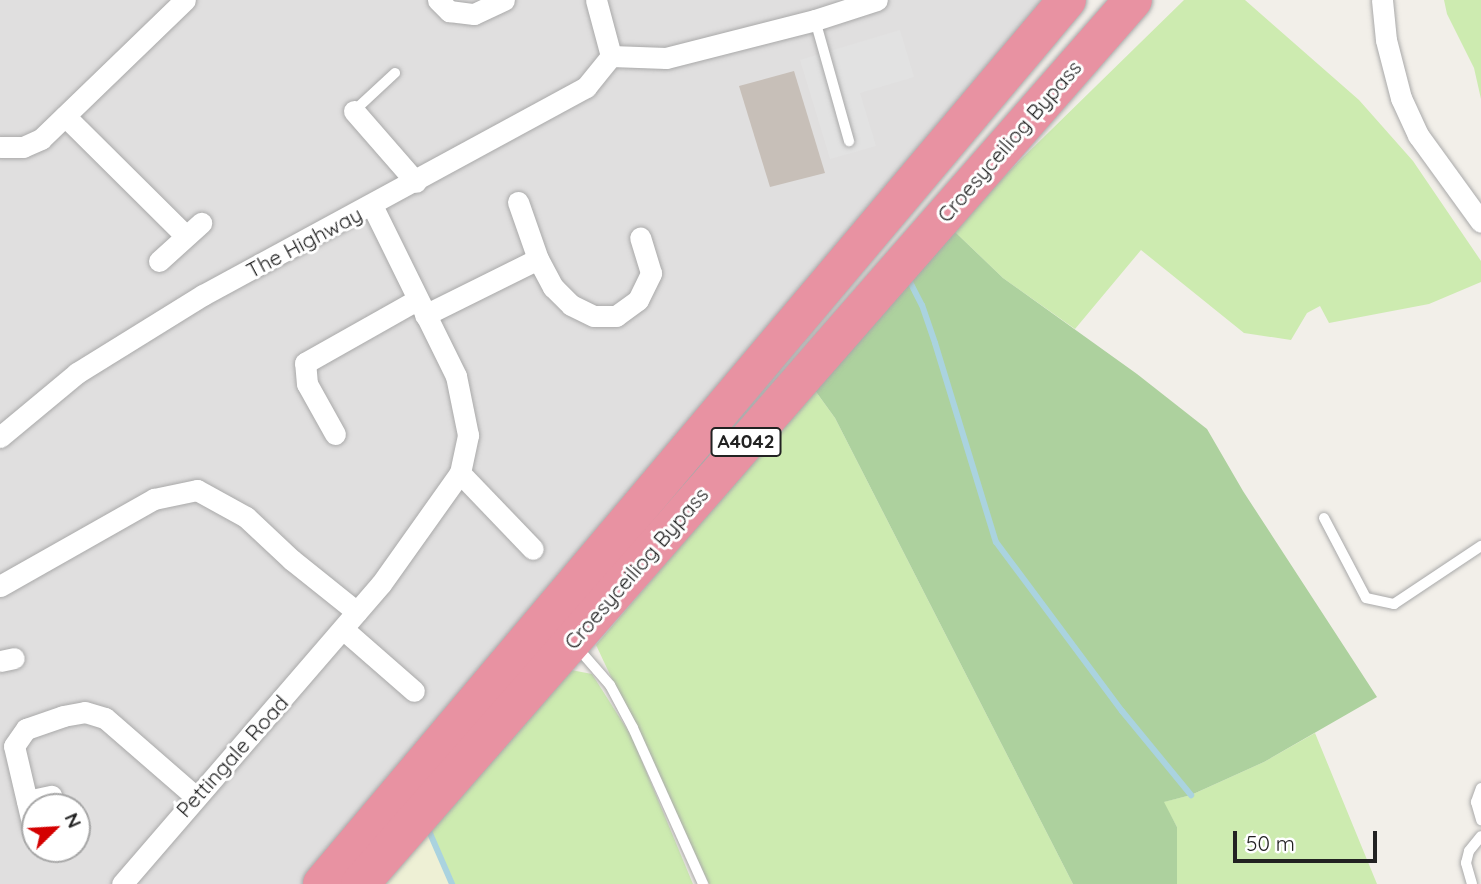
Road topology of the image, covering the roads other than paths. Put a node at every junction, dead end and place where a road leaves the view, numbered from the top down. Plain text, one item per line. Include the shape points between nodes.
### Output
1 (185, 0) edge
2 (438, 0) edge
3 (504, 0) edge
4 (596, 0) edge
5 (877, 0) edge
6 (1067, 0) edge
7 (1133, 0) edge
8 (1382, 0) edge
9 (815, 20) junction
10 (611, 56) junction
11 (395, 73) dead end
12 (354, 111) joint
13 (65, 116) junction
14 (849, 141) dead end
15 (0, 147) edge
16 (416, 182) junction
17 (518, 202) dead end
18 (372, 205) junction
19 (1481, 222) edge
20 (640, 237) dead end
21 (538, 259) junction
22 (159, 261) dead end
23 (421, 308) junction
24 (335, 434) dead end
25 (0, 437) edge
26 (460, 473) junction
27 (1324, 518) dead end
28 (1481, 546) edge
29 (533, 549) dead end
30 (0, 586) edge
31 (358, 612) junction
32 (343, 629) junction
33 (572, 641) junction
34 (414, 691) dead end
35 (1481, 788) edge
36 (25, 793) edge
37 (196, 797) junction
38 (1481, 820) edge
39 (1481, 836) edge
40 (122, 884) edge
41 (322, 884) edge
42 (360, 884) edge
43 (702, 884) edge
44 (1472, 884) edge

1 - 13 street
2 - 3 street via 449,11 474,14
4 - 10 street
5 - 9 street
6 - 41 highway, Croesyceiliog Bypass / A4042
7 - 33 highway, Croesyceiliog Bypass / A4042
8 - 19 street via 1386,40 1401,98 1418,135
9 - 10 street via 666,58
9 - 14 lane
10 - 16 street, The Highway via 586,87
11 - 12 lane
12 - 16 street
13 - 15 street via 41,139 23,147
13 - 22 street via 193,230
16 - 18 street, The Highway
17 - 21 street
18 - 23 street, Pettingale Road
18 - 25 street, The Highway via 203,295 77,373
20 - 21 street via 651,272 638,300 616,316 594,316 571,305 553,287
21 - 23 street
23 - 24 street via 305,363 307,384
23 - 26 street, Pettingale Road via 456,376 468,435
26 - 29 street
26 - 31 street, Pettingale Road
27 - 28 lane via 1366,598 1394,604
30 - 31 street via 154,499 197,490 246,517
31 - 32 street, Pettingale Road
32 - 34 street
32 - 37 street, Pettingale Road
33 - 42 highway, Croesyceiliog Bypass / A4042
33 - 43 lane via 610,685
35 - 38 lane via 1476,802
36 - 37 street via 16,740 26,729 85,712 105,718
37 - 40 street, Pettingale Road
39 - 44 lane via 1466,863

